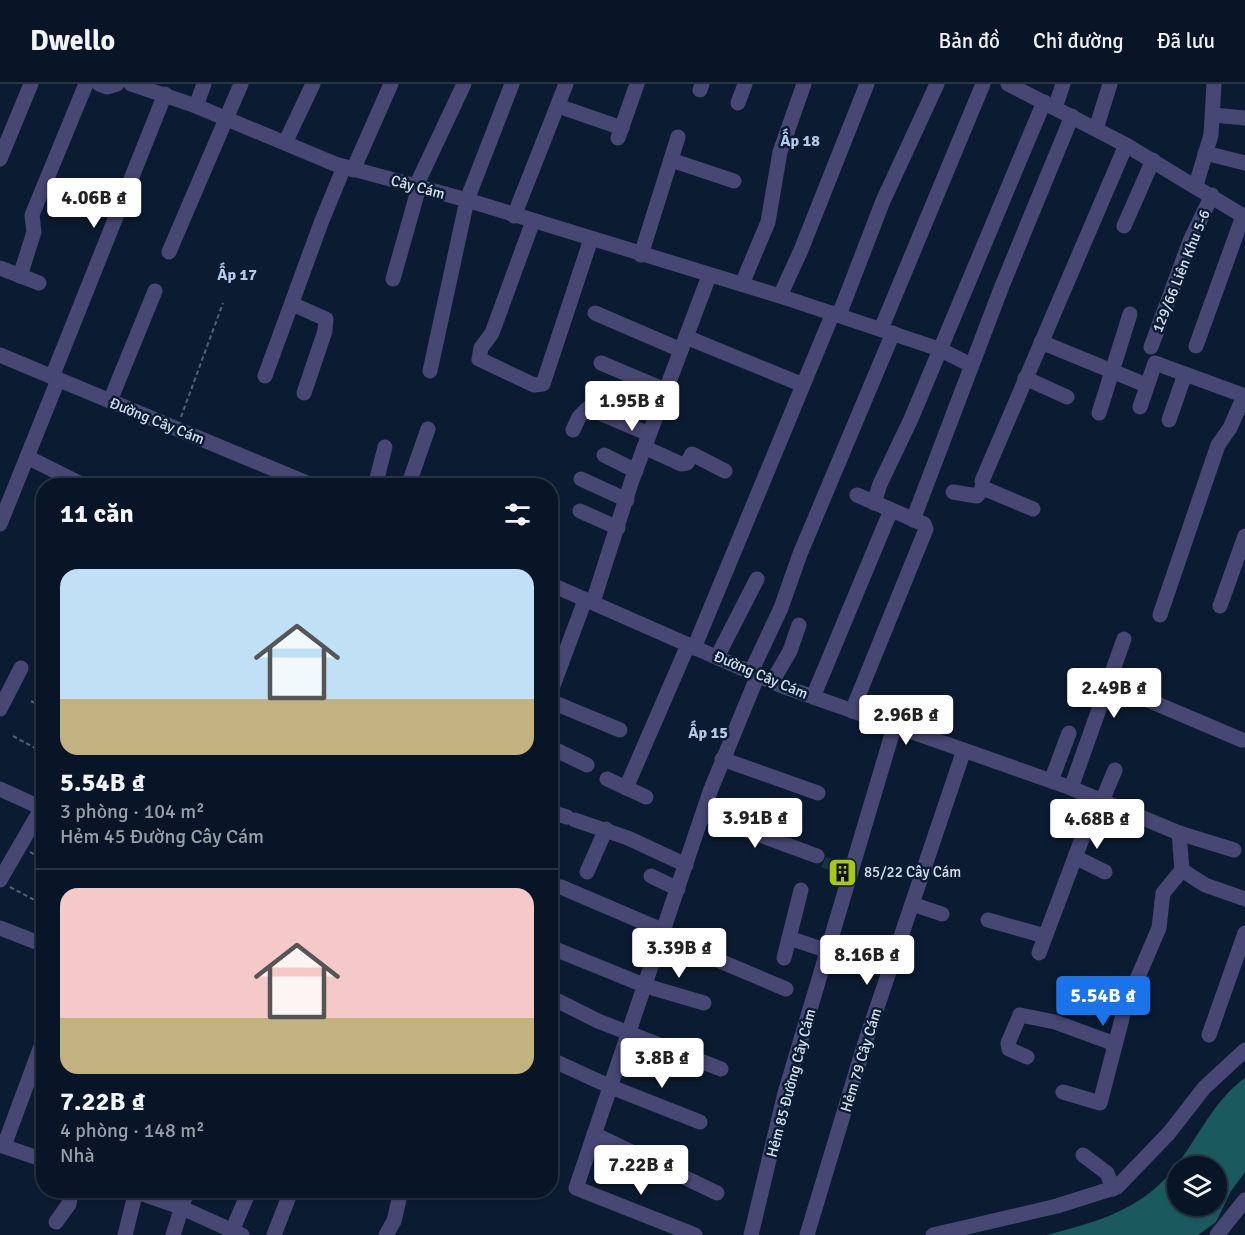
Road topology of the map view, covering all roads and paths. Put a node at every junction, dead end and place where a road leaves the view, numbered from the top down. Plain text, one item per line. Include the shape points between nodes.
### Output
1 (32, 84) edge
2 (86, 84) edge
3 (99, 84) edge
4 (117, 84) edge
5 (131, 84) edge
6 (204, 84) edge
7 (241, 84) edge
8 (313, 84) edge
9 (391, 84) edge
10 (464, 84) edge
11 (512, 84) edge
12 (566, 84) edge
13 (637, 84) edge
14 (745, 84) edge
15 (804, 84) edge
16 (867, 84) edge
17 (937, 84) edge
18 (983, 84) edge
19 (1008, 84) edge
20 (1063, 84) edge
21 (1110, 84) edge
22 (1214, 84) edge
23 (165, 94) junction
24 (738, 103) dead end
25 (1050, 105) junction
26 (196, 106) junction
27 (558, 106) junction
28 (1214, 114) junction
29 (1072, 116) junction
30 (1245, 118) edge
31 (228, 120) junction
32 (1096, 129) junction
33 (678, 136) dead end
34 (285, 143) junction
35 (1126, 145) junction
36 (1205, 153) junction
37 (0, 159) edge
38 (671, 160) junction
39 (1153, 160) junction
40 (1245, 163) edge
41 (349, 168) junction
42 (734, 181) dead end
43 (1196, 185) junction
44 (418, 187) junction
45 (1212, 195) junction
46 (467, 200) junction
47 (514, 216) junction
48 (1244, 217) edge
49 (532, 221) junction
50 (1124, 226) dead end
51 (591, 239) junction
52 (169, 252) dead end
53 (641, 255) junction
54 (0, 268) edge
55 (20, 276) junction
56 (709, 276) junction
57 (393, 279) dead end
58 (39, 283) dead end
59 (742, 284) junction
60 (155, 291) dead end
61 (780, 296) junction
62 (223, 303) dead end
63 (292, 304) junction
64 (595, 313) dead end
65 (836, 314) junction
66 (1130, 314) dead end
67 (887, 331) junction
68 (1041, 342) junction
69 (683, 344) junction
70 (1196, 346) dead end
71 (1151, 347) dead end
72 (939, 349) junction
73 (0, 355) edge
74 (601, 363) dead end
75 (971, 365) junction
76 (430, 371) dead end
77 (1112, 371) junction
78 (1185, 374) junction
79 (265, 376) dead end
80 (55, 378) junction
81 (1025, 378) junction
82 (802, 385) junction
83 (1146, 385) junction
84 (665, 390) junction
85 (304, 393) dead end
86 (1244, 396) edge
87 (1067, 397) dead end
88 (110, 401) junction
89 (1140, 407) dead end
90 (1099, 414) dead end
91 (1169, 420) dead end
92 (176, 428) junction
93 (428, 429) dead end
94 (573, 430) dead end
95 (647, 441) junction
96 (385, 447) dead end
97 (604, 455) dead end
98 (27, 457) junction
99 (636, 471) junction
100 (725, 471) dead end
101 (69, 478) edge
102 (295, 478) edge
103 (377, 478) edge
104 (411, 478) edge
105 (581, 479) dead end
106 (983, 488) junction
107 (953, 492) dead end
108 (857, 495) dead end
109 (627, 500) junction
110 (874, 503) junction
111 (1033, 509) dead end
112 (891, 510) junction
113 (580, 511) dead end
114 (913, 519) junction
115 (0, 525) edge
116 (618, 528) junction
117 (1245, 536) edge
118 (757, 579) dead end
119 (558, 587) edge
120 (589, 601) junction
121 (1220, 606) dead end
122 (1160, 615) dead end
123 (799, 625) dead end
124 (1124, 639) dead end
125 (691, 646) junction
126 (717, 657) junction
127 (21, 668) dead end
128 (754, 673) junction
129 (558, 675) edge
130 (772, 682) junction
131 (1110, 684) junction
132 (813, 697) junction
133 (31, 701) dead end
134 (36, 704) edge
135 (558, 704) edge
136 (1, 706) edge
137 (852, 711) junction
138 (895, 724) junction
139 (620, 730) dead end
140 (1069, 733) dead end
141 (13, 736) dead end
142 (1242, 740) dead end
143 (36, 749) edge
144 (964, 750) junction
145 (558, 751) edge
146 (722, 759) junction
147 (587, 765) dead end
148 (1115, 770) dead end
149 (607, 779) dead end
150 (1051, 781) junction
151 (626, 788) junction
152 (1071, 788) junction
153 (0, 789) edge
154 (818, 793) dead end
155 (646, 797) dead end
156 (1099, 800) junction
157 (36, 804) edge
158 (558, 814) edge
159 (703, 814) junction
160 (36, 821) edge
161 (606, 829) junction
162 (1179, 833) junction
163 (1234, 850) dead end
164 (817, 856) dead end
165 (1075, 857) junction
166 (686, 865) junction
167 (1182, 870) junction
168 (587, 872) dead end
169 (1105, 872) dead end
170 (651, 876) dead end
171 (4, 883) edge
172 (561, 887) dead end
173 (678, 889) junction
174 (801, 890) dead end
175 (1245, 899) edge
176 (36, 901) edge
177 (912, 904) junction
178 (942, 914) dead end
179 (988, 921) dead end
180 (0, 928) edge
181 (664, 931) junction
182 (1245, 933) edge
183 (1045, 936) junction
184 (789, 938) junction
185 (36, 942) edge
186 (558, 950) edge
187 (828, 951) junction
188 (1039, 953) dead end
189 (784, 958) dead end
190 (646, 986) junction
191 (786, 989) dead end
192 (1092, 990) dead end
193 (1128, 1000) junction
194 (558, 1001) edge
195 (704, 1004) dead end
196 (630, 1032) junction
197 (1209, 1035) dead end
198 (1115, 1044) junction
199 (1245, 1050) edge
200 (1027, 1057) dead end
201 (36, 1060) edge
202 (558, 1063) edge
203 (721, 1069) dead end
204 (611, 1087) junction
205 (1063, 1092) dead end
206 (700, 1122) dead end
207 (594, 1134) junction
208 (2, 1145) edge
209 (1083, 1155) dead end
210 (36, 1157) edge
211 (1113, 1189) junction
212 (717, 1192) dead end
213 (70, 1198) edge
214 (133, 1198) edge
215 (154, 1198) edge
216 (184, 1198) edge
217 (247, 1198) edge
218 (288, 1198) edge
219 (399, 1198) edge
220 (1245, 1200) edge
221 (180, 1208) junction
222 (56, 1222) dead end
223 (237, 1233) edge
224 (125, 1235) edge
225 (173, 1235) edge
226 (274, 1235) edge
227 (386, 1235) edge
228 (695, 1235) edge
229 (751, 1235) edge
230 (807, 1235) edge
231 (933, 1235) edge
232 (1216, 1235) edge

1 - 37 street
2 - 55 street via 32,215 34,232
3 - 4 street
5 - 23 street, Cây Cám
6 - 26 street
7 - 31 street
8 - 34 street
9 - 41 street
10 - 44 street
11 - 46 street
12 - 27 street
13 - 27 street via 620,133
14 - 24 street
15 - 59 street via 780,152 768,222
16 - 61 street
17 - 65 street
18 - 67 street
19 - 25 street
20 - 25 street
21 - 32 street
22 - 28 street
23 - 26 street, Cây Cám
23 - 80 street
25 - 29 street
25 - 72 street
26 - 31 street, Cây Cám
27 - 47 street
28 - 30 street
28 - 36 street
29 - 32 street
29 - 75 street
31 - 34 street, Cây Cám
31 - 52 street
32 - 35 street
33 - 38 street
34 - 41 street, Cây Cám
35 - 39 street
35 - 68 street
36 - 40 street
36 - 43 street
38 - 42 street
38 - 53 street
39 - 43 street
39 - 50 street
41 - 44 street, Cây Cám
41 - 63 street via 321,223
43 - 45 street
44 - 46 street, Cây Cám
44 - 57 street
45 - 48 street
45 - 71 street, 129/66 Liên Khu 5-6 via 1190,241
46 - 47 street, Cây Cám
46 - 76 street
47 - 49 street, Cây Cám
48 - 70 street
49 - 51 street, Cây Cám
49 - 51 street via 492,333 478,359 534,385 543,384
51 - 53 street, Cây Cám
53 - 56 street, Cây Cám
54 - 55 street
55 - 58 street
56 - 59 street
56 - 69 street
59 - 61 street
60 - 88 street
61 - 65 street
62 - 92 path
63 - 79 street
63 - 85 street via 326,319
64 - 69 street
65 - 67 street
65 - 82 street
66 - 77 street
67 - 72 street
67 - 128 street
68 - 77 street
68 - 81 street
69 - 82 street
69 - 84 street
72 - 75 street
72 - 110 street
73 - 80 street, Đường Cây Cám
74 - 84 street
75 - 114 street
77 - 83 street
77 - 90 street
78 - 83 street via 1155,363
78 - 86 street
78 - 91 street
80 - 88 street, Đường Cây Cám
80 - 98 street
81 - 87 street
81 - 106 street via 982,481
82 - 125 street
83 - 89 street
84 - 95 street
86 - 122 street via 1218,445
88 - 92 street, Đường Cây Cám
92 - 102 street, Đường Cây Cám
93 - 104 street
94 - 95 street via 588,408
95 - 99 street
95 - 100 street via 681,464 687,463 692,454
96 - 103 street
97 - 99 street
98 - 101 street
98 - 115 street
99 - 109 street
105 - 109 street
106 - 107 street via 977,496
106 - 111 street
108 - 110 street
109 - 116 street
110 - 112 street
112 - 114 street
112 - 132 street
113 - 116 street
114 - 137 street via 926,527 922,541
116 - 120 street
117 - 121 street
118 - 126 street
119 - 120 street, Đường Cây Cám
120 - 125 street, Đường Cây Cám
120 - 129 street
123 - 130 street
124 - 131 street
125 - 126 street, Đường Cây Cám
125 - 151 street
126 - 128 street, Đường Cây Cám
127 - 136 street
128 - 130 street, Đường Cây Cám
128 - 146 street
130 - 132 street, Đường Cây Cám
131 - 142 street
131 - 152 street
132 - 137 street, Đường Cây Cám
133 - 134 path
135 - 139 street
137 - 138 street, Đường Cây Cám
138 - 144 street, Đường Cây Cám
138 - 187 street, Hẻm 85 Đường Cây Cám
140 - 150 street
141 - 143 path
144 - 150 street, Đường Cây Cám
144 - 177 street, Hẻm 79 Cây Cám
145 - 147 street
146 - 154 street
146 - 159 street
148 - 156 street
149 - 151 street
150 - 152 street, Đường Cây Cám
151 - 155 street
152 - 156 street, Đường Cây Cám
153 - 157 street
156 - 162 street, Đường Cây Cám
156 - 165 street
158 - 161 street
159 - 164 street
159 - 166 street
160 - 171 street
161 - 166 street
161 - 168 street
162 - 163 street, Đường Cây Cám
162 - 167 street
165 - 169 street
165 - 183 street
166 - 173 street
167 - 175 street via 1205,885
167 - 193 street via 1163,893 1159,928
170 - 173 street
171 - 176 path
172 - 181 street
173 - 181 street
174 - 184 street
177 - 178 street
177 - 230 street, Hẻm 79 Cây Cám
179 - 183 street
180 - 185 street
181 - 190 street
181 - 191 street via 696,951
182 - 197 street
183 - 188 street
184 - 187 street
184 - 189 street
186 - 190 street
187 - 229 street, Hẻm 85 Đường Cây Cám via 785,1093
190 - 195 street
190 - 196 street
192 - 193 street
193 - 198 street
194 - 196 street
196 - 203 street
196 - 204 street
198 - 200 street via 1055,1022 1020,1015 1008,1043 1009,1049
198 - 205 street via 1100,1103
199 - 211 street via 1204,1088 1143,1162
201 - 208 street
202 - 204 street
204 - 206 street
204 - 207 street
207 - 212 street
207 - 228 street via 576,1188
208 - 210 street
209 - 211 street via 1107,1173
211 - 231 street
213 - 222 street
214 - 224 street
215 - 221 street
216 - 221 street
217 - 223 street
218 - 226 street
219 - 227 street
220 - 232 street
221 - 223 street
221 - 225 street

